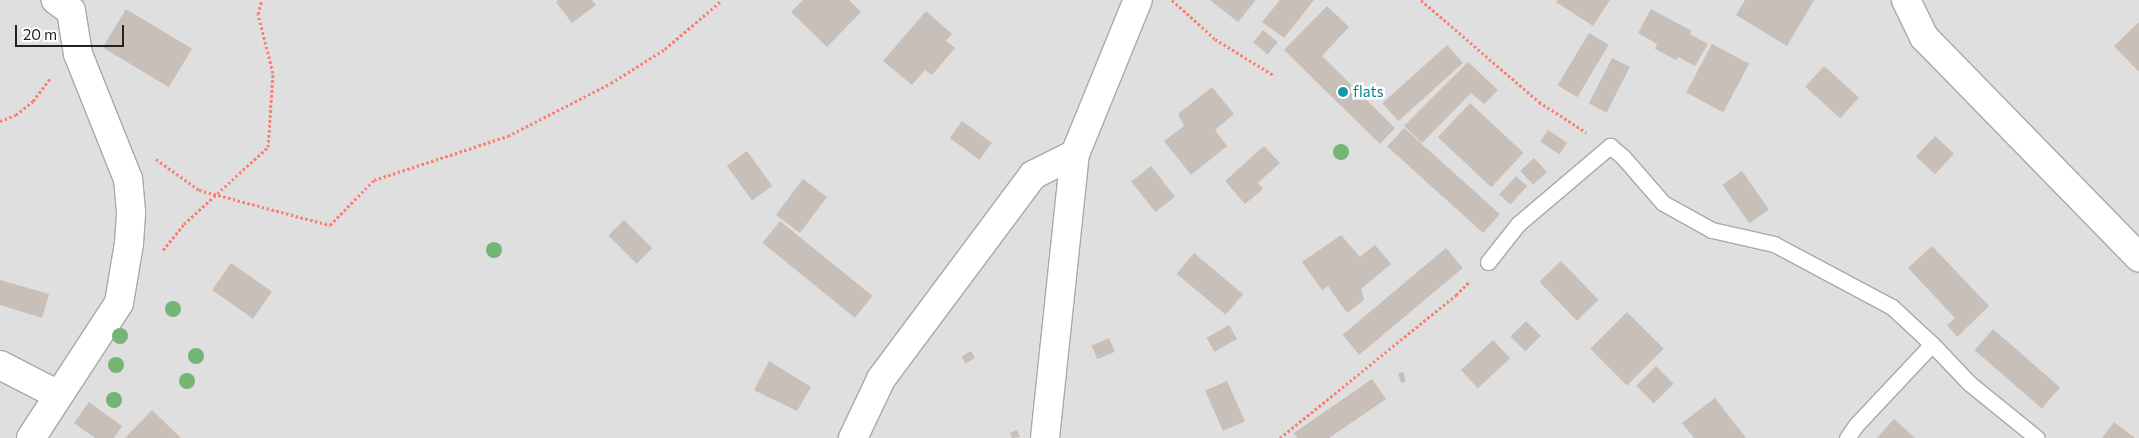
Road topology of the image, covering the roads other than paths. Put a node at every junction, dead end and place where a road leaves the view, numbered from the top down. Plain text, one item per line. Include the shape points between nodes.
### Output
1 (1138, 0) edge
2 (1906, 0) edge
3 (67, 4) edge
4 (1075, 154) junction
5 (2139, 257) edge
6 (1488, 262) road end
7 (1932, 344) junction
8 (0, 365) edge
9 (58, 395) junction
10 (31, 438) edge
11 (853, 438) edge
12 (1045, 438) edge
13 (1847, 438) edge
14 (2037, 438) edge

1 - 4 street
2 - 5 street via 1924,37
3 - 9 street via 78,54 128,179 131,212 119,303
4 - 11 street via 1033,175 881,379
4 - 12 street
6 - 7 lane via 1518,224 1610,146 1663,203 1712,230 1774,244 1892,307
7 - 13 lane via 1856,424
7 - 14 lane via 1969,383
8 - 9 street
9 - 10 street

